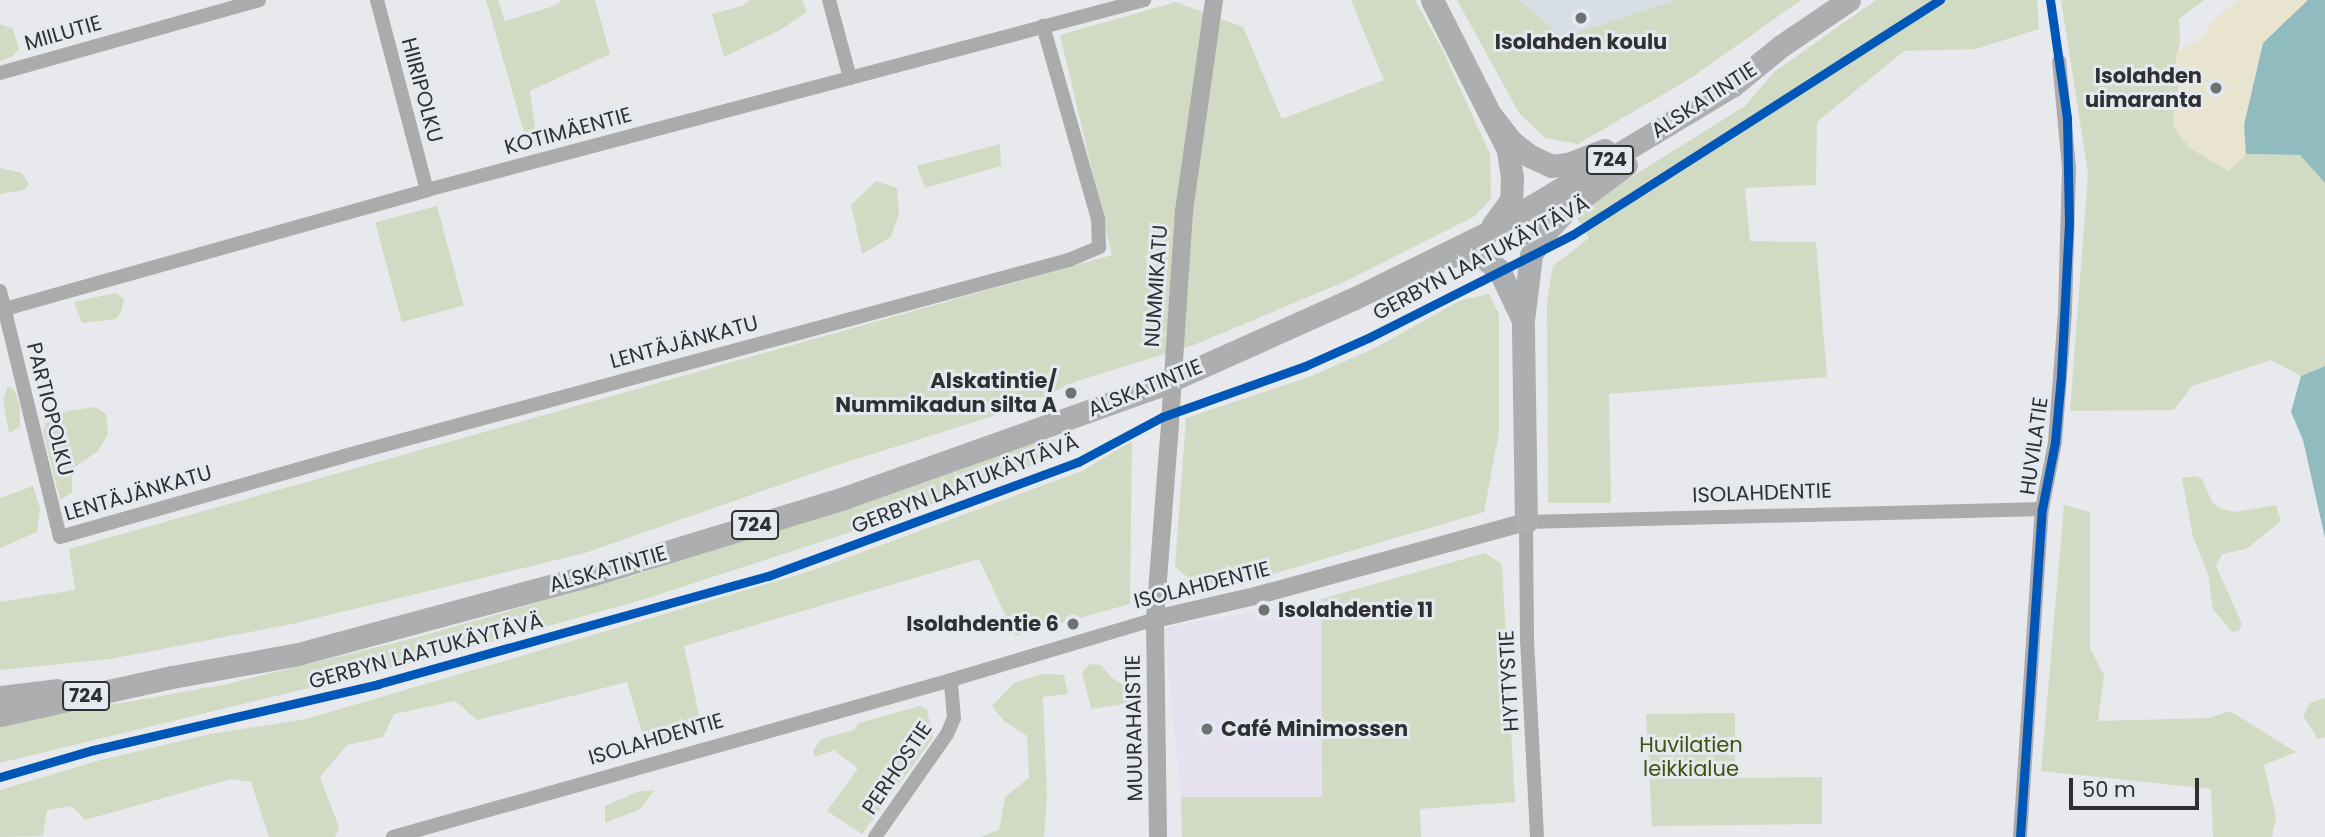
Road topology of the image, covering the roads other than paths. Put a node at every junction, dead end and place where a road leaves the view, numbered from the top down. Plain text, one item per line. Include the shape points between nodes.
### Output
1 (259, 0) edge
2 (377, 0) edge
3 (829, 0) edge
4 (1144, 0) edge
5 (1214, 0) edge
6 (1432, 0) edge
7 (1849, 0) edge
8 (1043, 26) junction
9 (1781, 46) junction
10 (2059, 61) dead end
11 (0, 73) edge
12 (850, 78) junction
13 (1732, 86) junction
14 (1490, 114) junction
15 (427, 190) junction
16 (1487, 233) junction
17 (1435, 260) junction
18 (0, 291) edge
19 (5, 309) junction
20 (1523, 320) junction
21 (2042, 509) junction
22 (1526, 523) junction
23 (60, 537) joint
24 (1155, 619) junction
25 (172, 677) junction
26 (951, 680) junction
27 (0, 697) edge
28 (0, 715) edge
29 (393, 837) edge
30 (875, 837) edge
31 (1158, 837) edge
32 (1537, 837) edge
33 (2020, 837) edge

1 - 11 street, MIILUTIE
2 - 15 street, HIIRIPOLKU
3 - 12 street
4 - 8 street, KOTIMÄENTIE
5 - 24 street, NUMMIKATU, bridge via 1184,211
6 - 14 main road
7 - 9 main road, ALSKATINTIE / 724
8 - 12 street, KOTIMÄENTIE
8 - 23 street, LENTÄJÄNKATU via 1098,219 1099,247 1069,260
9 - 13 main road, ALSKATINTIE / 724
9 - 14 main road via 1615,145 1567,164 1551,166 1530,156
10 - 21 street, HUVILATIE via 2067,118 2069,223 2055,442
12 - 15 street, KOTIMÄENTIE
13 - 16 main road, ALSKATINTIE / 724
13 - 20 main road via 1568,208 1542,236 1531,255
14 - 16 main road via 1508,150 1512,177 1511,200
15 - 19 street, KOTIMÄENTIE
16 - 17 main road, ALSKATINTIE / 724
17 - 20 main road via 1470,253 1484,258 1499,270
17 - 25 main road, ALSKATINTIE / 724 via 1156,387 844,498 591,575 311,650
18 - 19 street, PARTIOPOLKU
19 - 23 street, PARTIOPOLKU
20 - 22 main road
21 - 22 street, ISOLAHDENTIE
21 - 33 street, HUVILATIE
22 - 24 street, ISOLAHDENTIE
22 - 32 street, HYTTYSTIE
24 - 26 street, ISOLAHDENTIE
24 - 31 street, MUURAHAISTIE
25 - 27 main road, ALSKATINTIE / 724
25 - 28 main road, ALSKATINTIE / 724
26 - 29 street, ISOLAHDENTIE
26 - 30 street, PERHOSTIE via 954,718 947,734

